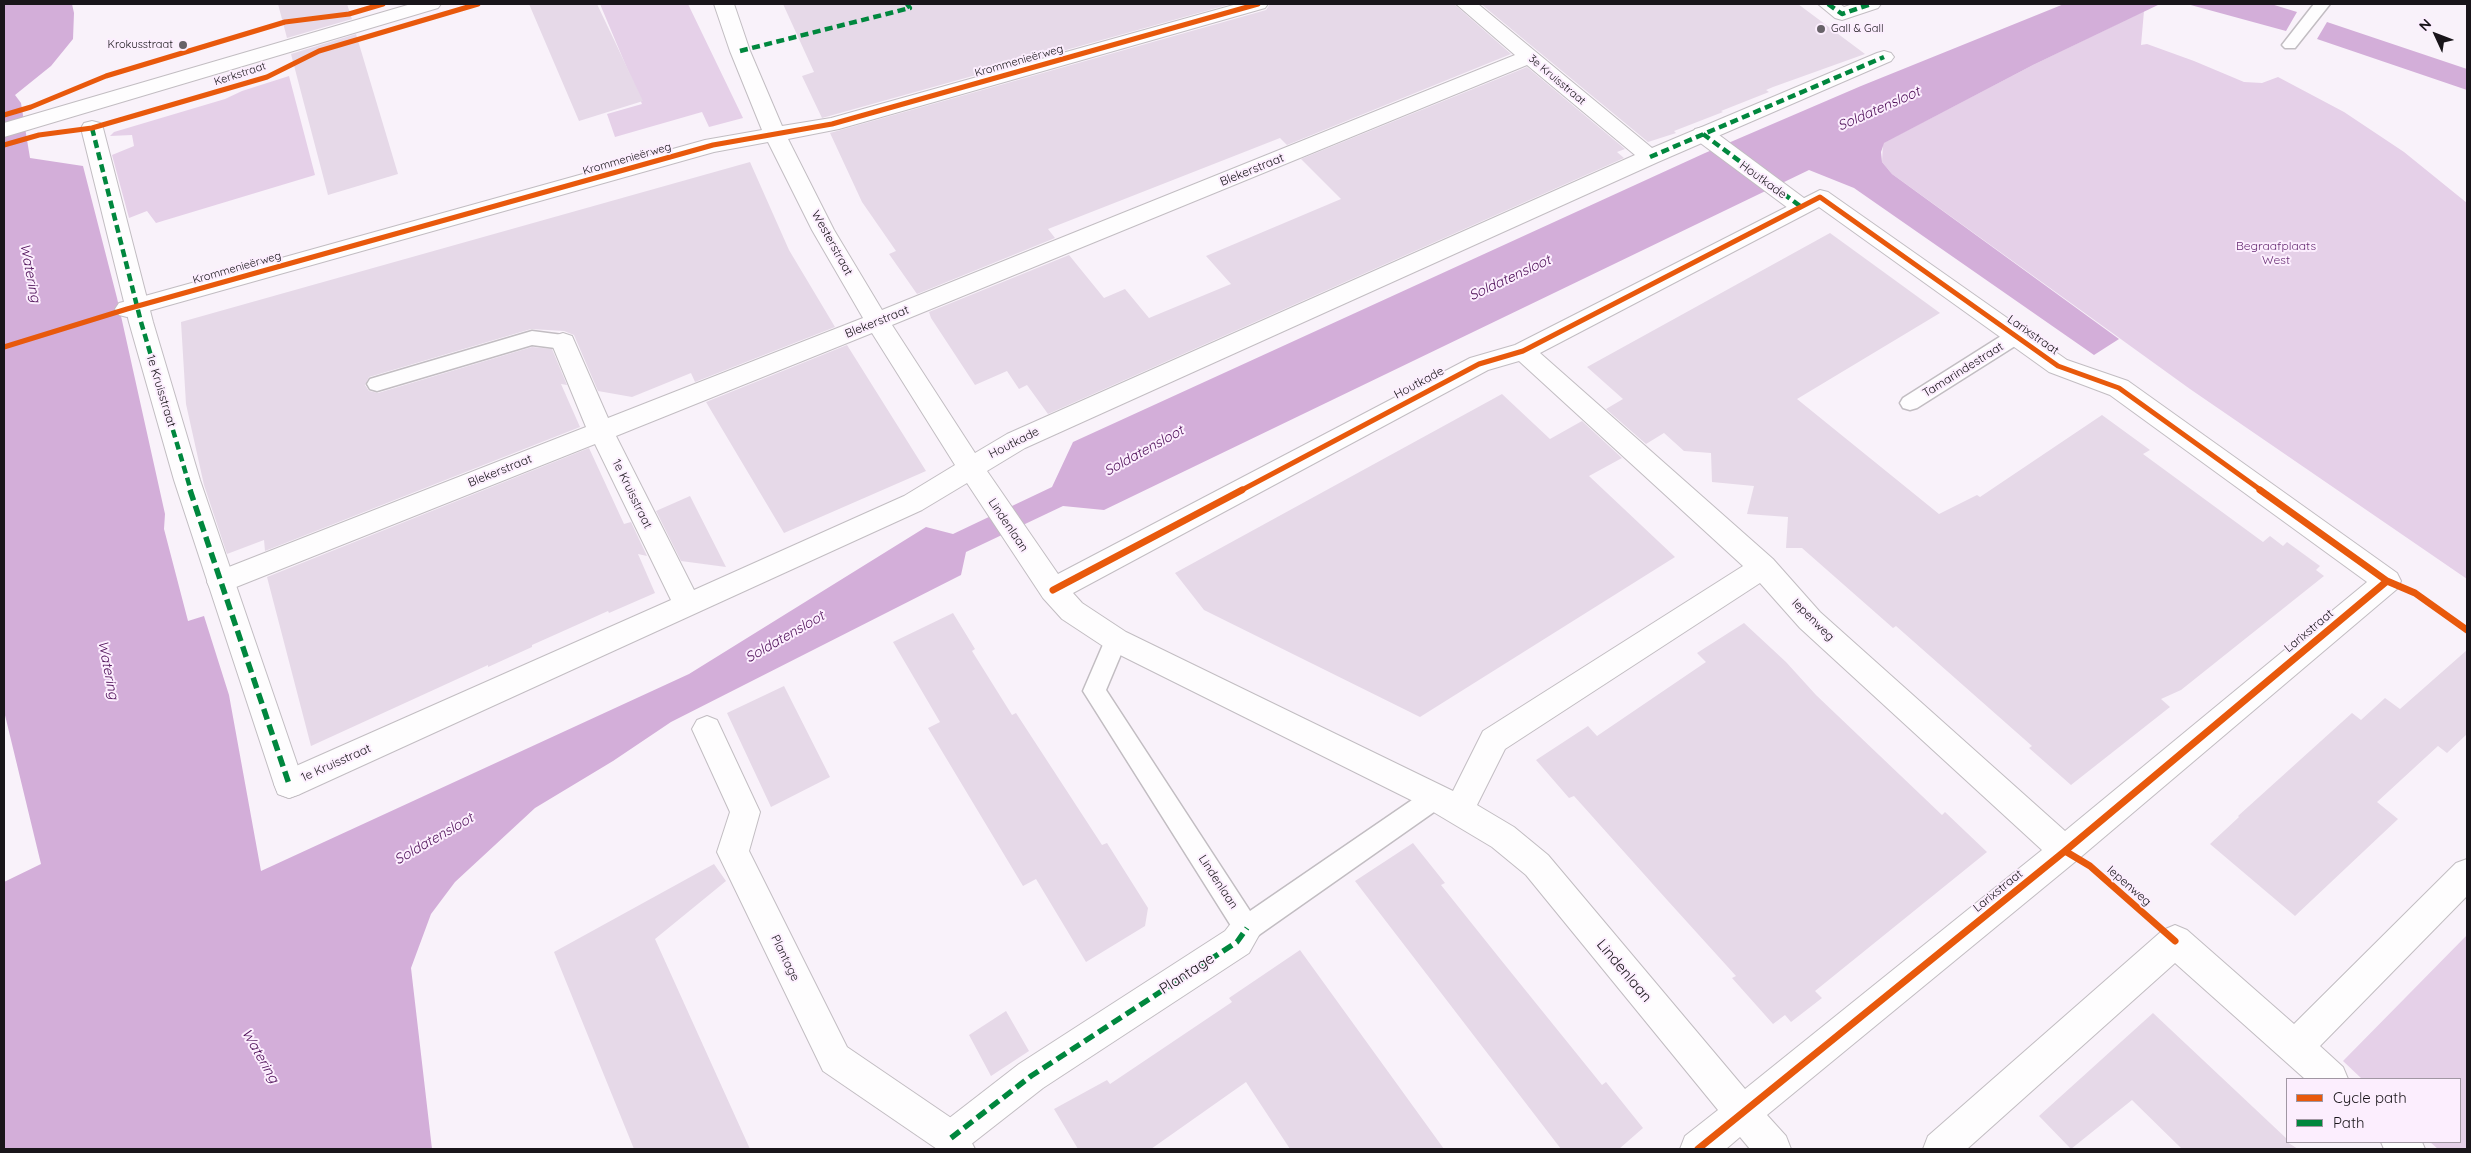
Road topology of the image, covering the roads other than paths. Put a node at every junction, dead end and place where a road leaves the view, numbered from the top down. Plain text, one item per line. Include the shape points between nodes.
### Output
1 (431, 4) edge
2 (724, 4) edge
3 (1258, 4) edge
4 (1466, 4) edge
5 (1828, 4) edge
6 (1871, 4) edge
7 (2322, 4) edge
8 (2290, 45) dead end
9 (1529, 57) junction
10 (1884, 57) dead end
11 (92, 128) dead end
12 (4, 130) edge
13 (774, 133) junction
14 (1710, 140) junction
15 (1650, 157) junction
16 (1790, 199) junction
17 (132, 308) junction
18 (877, 322) junction
19 (2016, 336) junction
20 (563, 342) joint
21 (1523, 352) junction
22 (377, 384) dead end
23 (1910, 403) dead end
24 (602, 431) junction
25 (970, 467) junction
26 (1762, 567) junction
27 (221, 582) junction
28 (1053, 590) junction
29 (688, 605) junction
30 (1116, 640) junction
31 (707, 729) dead end
32 (1448, 803) junction
33 (2065, 851) junction
34 (2467, 874) edge
35 (1247, 928) junction
36 (2295, 1047) junction
37 (2330, 1078) edge
38 (1742, 1113) junction
39 (954, 1144) edge
40 (1698, 1149) edge
41 (1773, 1149) edge
42 (1941, 1149) edge

1 - 12 street, Kerkstraat
2 - 13 street, Westerstraat
3 - 13 street, Krommenieërweg via 832,124
4 - 9 street, 3e Kruisstraat
5 - 6 street via 1842,14
7 - 8 lane
9 - 15 street, 3e Kruisstraat
9 - 18 street, Blekerstraat
10 - 14 street, Houtkade
11 - 17 street, 1e Kruisstraat
13 - 17 street, Krommenieërweg via 713,145
13 - 18 street, Westerstraat via 823,230
14 - 15 street, Houtkade
14 - 16 street, Houtkade
15 - 25 street, Houtkade via 1024,437
16 - 19 street, Larixstraat via 1820,197
16 - 21 street, Houtkade
17 - 27 street, 1e Kruisstraat
18 - 24 street, Blekerstraat
18 - 25 street, Westerstraat
19 - 23 lane, Tamarindestraat
19 - 33 street, Larixstraat via 2058,366 2119,388 2387,581
20 - 22 lane via 532,338
20 - 24 street, 1e Kruisstraat
21 - 26 street, Iepenweg
21 - 28 street, Houtkade via 1479,364
24 - 27 street, Blekerstraat
24 - 29 street, 1e Kruisstraat
25 - 28 street, Lindenlaan
25 - 29 street, Houtkade via 913,503
26 - 32 street via 1494,740
26 - 33 street, Iepenweg via 1810,620
27 - 29 street, 1e Kruisstraat via 289,784
28 - 30 street, Lindenlaan via 1072,611
30 - 32 street, Lindenlaan
30 - 35 lane, Lindenlaan via 1094,691
31 - 39 street, Plantage via 746,812 733,852 835,1059
32 - 35 lane
32 - 38 street, Lindenlaan via 1503,837 1537,865
33 - 38 street, Larixstraat
34 - 36 street
35 - 39 street, Plantage via 1237,942 1031,1076
36 - 37 street
36 - 42 street via 2175,941
38 - 40 street, Larixstraat
38 - 41 street, Lindenlaan

